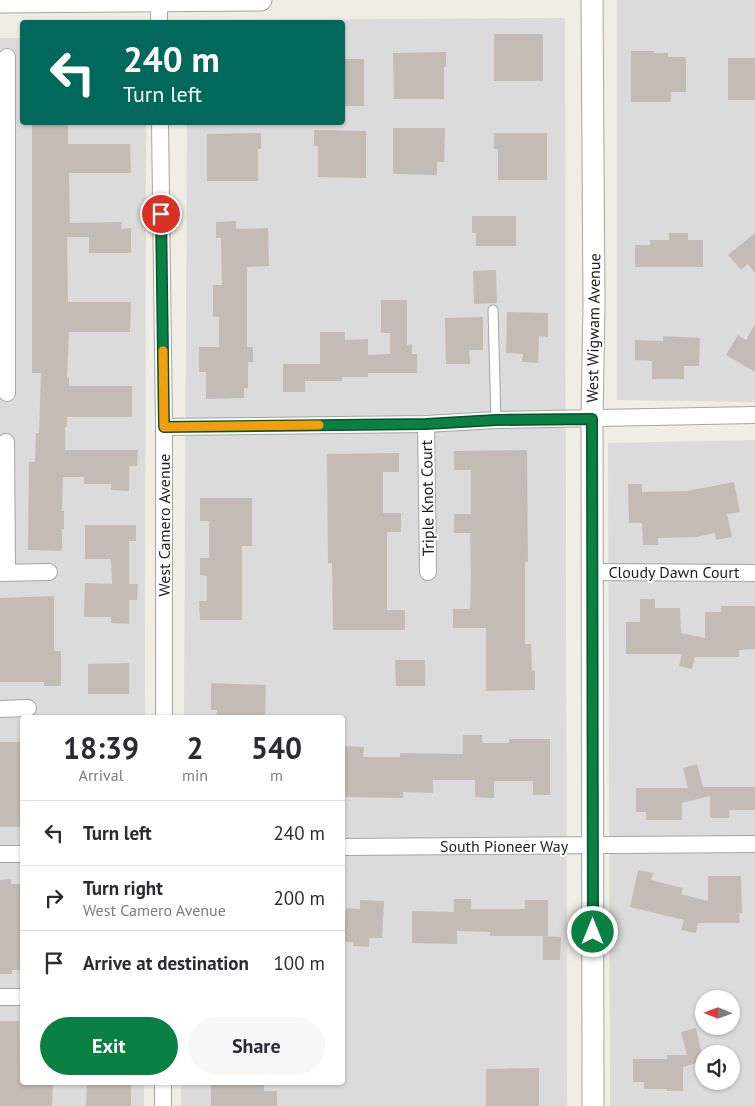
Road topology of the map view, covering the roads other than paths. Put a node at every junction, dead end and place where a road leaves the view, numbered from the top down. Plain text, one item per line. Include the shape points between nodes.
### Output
1 (159, 0) edge
2 (261, 0) edge
3 (592, 0) edge
4 (0, 2) edge
5 (159, 20) edge
6 (8, 56) dead end
7 (160, 125) edge
8 (4, 285) edge
9 (493, 310) dead end
10 (7, 392) dead end
11 (755, 415) edge
12 (592, 419) junction
13 (496, 420) junction
14 (426, 424) junction
15 (164, 427) junction
16 (6, 442) dead end
17 (4, 572) edge
18 (49, 572) dead end
19 (428, 572) dead end
20 (592, 572) junction
21 (755, 572) edge
22 (28, 708) dead end
23 (0, 709) edge
24 (164, 715) edge
25 (755, 844) edge
26 (593, 846) junction
27 (345, 847) edge
28 (0, 854) edge
29 (20, 854) edge
30 (0, 997) edge
31 (20, 997) edge
32 (163, 1085) edge
33 (163, 1106) edge
34 (593, 1106) edge

1 - 2 street
1 - 4 street
1 - 5 street
3 - 12 street, West Wigwam Avenue
6 - 8 street
7 - 15 street, West Camero Avenue
8 - 10 street
9 - 13 lane
11 - 12 street
12 - 13 street
12 - 20 street, West Wigwam Avenue
13 - 14 street
14 - 15 street
14 - 19 street, Triple Knot Court
15 - 24 street, West Camero Avenue
16 - 17 street
17 - 18 street
20 - 21 street, Cloudy Dawn Court
20 - 26 street, West Wigwam Avenue
22 - 23 street
25 - 26 street, South Pioneer Way
26 - 27 street, South Pioneer Way
26 - 34 street, West Wigwam Avenue
28 - 29 street
30 - 31 street
32 - 33 street

